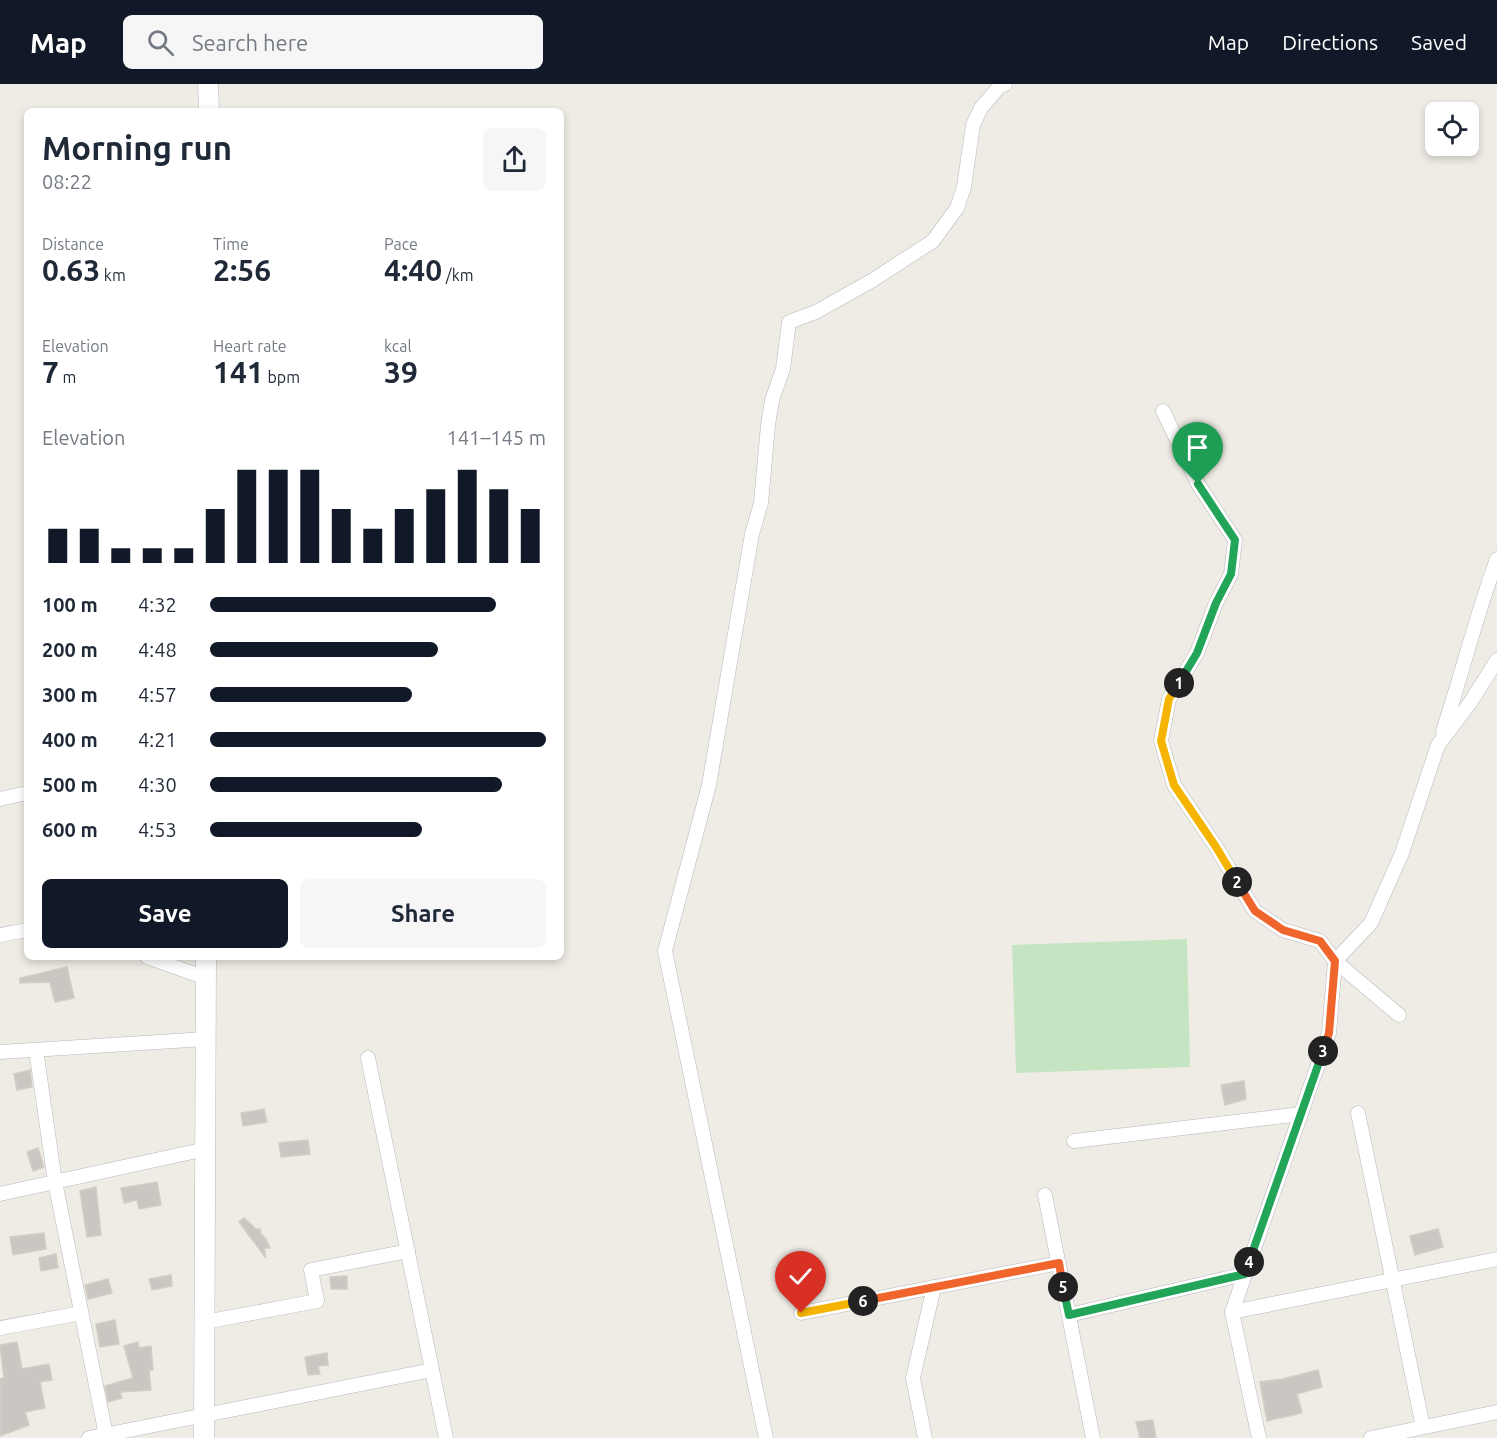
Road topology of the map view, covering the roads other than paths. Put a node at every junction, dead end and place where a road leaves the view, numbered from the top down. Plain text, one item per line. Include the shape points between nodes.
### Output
1 (208, 84) edge
2 (1005, 84) edge
3 (209, 108) edge
4 (1163, 411) dead end
5 (1497, 559) edge
6 (1497, 660) edge
7 (1438, 745) junction
8 (24, 794) edge
9 (0, 799) edge
10 (24, 931) edge
11 (0, 935) edge
12 (155, 960) edge
13 (206, 960) edge
14 (1335, 961) junction
15 (206, 978) junction
16 (1399, 1015) dead end
17 (206, 1039) junction
18 (36, 1050) junction
19 (0, 1052) edge
20 (368, 1058) dead end
21 (1358, 1113) dead end
22 (1301, 1114) junction
23 (1074, 1141) dead end
24 (206, 1149) junction
25 (55, 1182) junction
26 (0, 1194) edge
27 (1045, 1195) dead end
28 (408, 1251) junction
29 (1497, 1259) edge
30 (1059, 1263) junction
31 (1245, 1274) junction
32 (1392, 1280) junction
33 (934, 1287) junction
34 (1232, 1312) junction
35 (81, 1313) junction
36 (801, 1313) dead end
37 (1069, 1315) junction
38 (205, 1322) junction
39 (0, 1328) edge
40 (432, 1370) junction
41 (1497, 1412) edge
42 (204, 1415) junction
43 (1423, 1427) junction
44 (106, 1435) junction
45 (89, 1438) edge
46 (204, 1438) edge
47 (446, 1438) edge
48 (766, 1438) edge
49 (926, 1438) edge
50 (1093, 1438) edge
51 (1258, 1438) edge
52 (1371, 1438) edge

1 - 3 main road
2 - 48 street via 981,108 973,125 957,208 933,241 873,280 816,312 789,322 783,369 768,425 761,503 750,545 708,785 665,951
4 - 14 street via 1198,484 1235,540 1231,574 1197,653 1169,699 1161,741 1174,785 1255,911 1283,930 1320,941
5 - 7 street
6 - 7 street
7 - 14 street via 1402,853 1371,923
8 - 9 street
10 - 11 street
12 - 15 street
13 - 15 main road
14 - 16 street
14 - 22 street via 1329,1033
15 - 17 main road
17 - 18 street
17 - 24 main road
18 - 19 street
18 - 25 street
20 - 28 street
21 - 32 street
22 - 23 street
22 - 31 street
24 - 25 street
24 - 38 main road
25 - 26 street
25 - 35 street
27 - 30 street
28 - 38 street via 311,1270 317,1301
28 - 40 street
29 - 32 street
30 - 33 street
30 - 37 street
31 - 34 street
31 - 37 street
32 - 34 street
32 - 43 street
33 - 36 street
33 - 49 street via 913,1378
34 - 51 street
35 - 39 street
35 - 44 street
37 - 50 street
38 - 42 main road
40 - 42 street
40 - 47 street
41 - 43 street
42 - 44 street
42 - 46 main road
43 - 52 street
44 - 45 street

